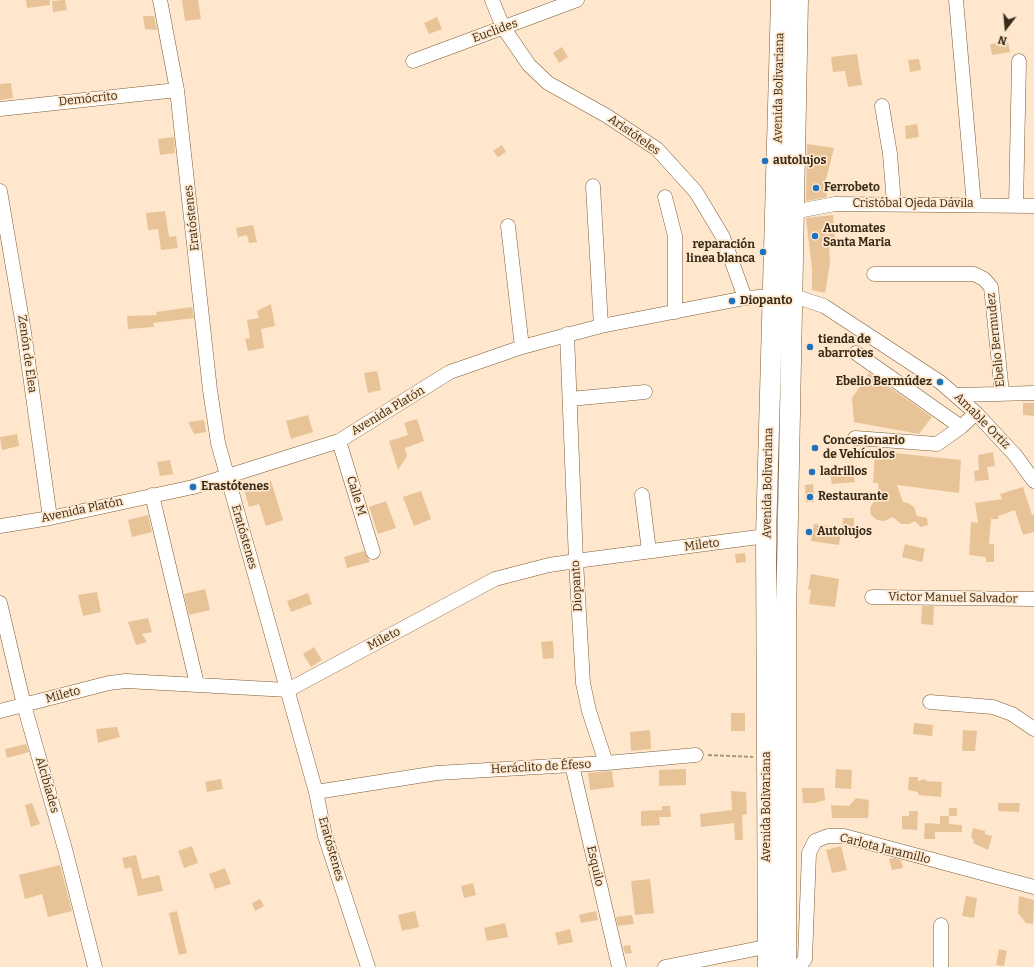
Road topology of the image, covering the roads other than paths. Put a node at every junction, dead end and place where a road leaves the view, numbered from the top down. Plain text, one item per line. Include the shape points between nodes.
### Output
1 (160, 0) edge
2 (492, 0) edge
3 (577, 0) edge
4 (782, 0) edge
5 (798, 0) edge
6 (956, 0) edge
7 (503, 28) junction
8 (413, 61) dead end
9 (1019, 61) dead end
10 (177, 90) junction
11 (882, 106) dead end
12 (0, 109) edge
13 (593, 186) dead end
14 (0, 191) edge
15 (664, 197) dead end
16 (894, 204) junction
17 (974, 205) junction
18 (1016, 206) junction
19 (1034, 206) edge
20 (793, 212) junction
21 (508, 226) dead end
22 (874, 274) dead end
23 (782, 296) junction
24 (745, 298) junction
25 (675, 312) junction
26 (601, 326) junction
27 (567, 334) junction
28 (522, 347) junction
29 (856, 353) dead end
30 (645, 392) dead end
31 (1002, 393) junction
32 (1034, 393) edge
33 (957, 395) junction
34 (570, 398) junction
35 (976, 413) junction
36 (961, 427) junction
37 (855, 438) dead end
38 (339, 441) junction
39 (227, 476) junction
40 (1034, 481) edge
41 (642, 495) dead end
42 (152, 496) junction
43 (50, 518) junction
44 (0, 526) edge
45 (766, 536) junction
46 (649, 551) junction
47 (373, 552) dead end
48 (576, 561) junction
49 (872, 596) dead end
50 (1034, 599) edge
51 (0, 603) edge
52 (197, 684) junction
53 (288, 690) junction
54 (930, 702) dead end
55 (24, 705) junction
56 (0, 711) edge
57 (1034, 729) edge
58 (696, 755) road end
59 (606, 763) junction
60 (572, 765) junction
61 (316, 792) junction
62 (1034, 887) edge
63 (941, 925) dead end
64 (776, 944) junction
65 (95, 967) edge
66 (368, 967) edge
67 (619, 967) edge
68 (666, 967) edge
69 (768, 967) edge
70 (786, 967) edge
71 (799, 967) edge
72 (941, 967) edge

1 - 10 street, Eratóstenes
2 - 7 street, Aristóteles
3 - 7 street, Euclides
4 - 23 highway, Avenida Bolivariana
5 - 20 highway, Avenida Bolivariana
6 - 17 street
7 - 8 street, Euclides
7 - 24 street, Aristóteles via 529,65 548,83 607,116 657,149 696,192 722,238
9 - 18 street
10 - 12 street, Demócrito
10 - 39 street, Eratóstenes via 210,390 218,443
11 - 16 street via 890,154
13 - 26 street
14 - 43 street, Zenón de Elea via 24,332
15 - 25 street via 674,236
16 - 17 street, Cristóbal Ojeda Dávila
16 - 20 street, Cristóbal Ojeda Dávila via 835,204
17 - 18 street, Cristóbal Ojeda Dávila
18 - 19 street, Cristóbal Ojeda Dávila
20 - 23 highway, Avenida Bolivariana
21 - 28 street
22 - 31 street, Ebelio Bermudez via 974,274 984,279 991,286
23 - 24 street, Avenida Platón
23 - 33 street, Amable Ortiz via 824,306
23 - 45 highway, Avenida Bolivariana
23 - 64 highway, Avenida Bolivariana via 786,618
24 - 25 street, Avenida Platón
25 - 26 street, Avenida Platón
26 - 27 street, Avenida Platón
27 - 28 street, Avenida Platón
27 - 34 street, Diopanto
28 - 38 street, Avenida Platón via 450,372
29 - 36 street
30 - 34 street
31 - 32 street
31 - 33 street
33 - 35 street, Amable Ortiz
34 - 48 street, Diopanto
35 - 36 street
35 - 40 street, Amable Ortiz via 1015,455
36 - 37 street via 937,444
38 - 39 street, Avenida Platón
38 - 47 street, Calle M
39 - 42 street, Avenida Platón
39 - 53 street, Eratóstenes
41 - 46 street
42 - 43 street, Avenida Platón
42 - 52 street
43 - 44 street, Avenida Platón
45 - 46 street, Mileto
45 - 64 highway, Avenida Bolivariana via 766,758
46 - 48 street, Mileto
48 - 53 street, Mileto via 495,579
48 - 59 street, Diopanto via 583,683
49 - 50 street, Victor Manuel Salvador
51 - 55 street, Alcibíades
52 - 53 street, Mileto
52 - 55 street, Mileto via 110,682
53 - 61 street, Eratóstenes
54 - 57 street via 993,707 1012,714
55 - 56 street, Mileto
55 - 65 street, Alcibíades
58 - 59 street, Heráclito de Éfeso
59 - 60 street, Heráclito de Éfeso
60 - 61 street, Heráclito de Éfeso via 437,773
60 - 67 street, Esquilo
61 - 66 street, Eratóstenes via 325,836
62 - 71 street, Carlota Jaramillo via 844,836 828,836 815,841 809,852 804,959
63 - 72 street
64 - 68 street
64 - 69 highway, Avenida Bolivariana
64 - 70 highway, Avenida Bolivariana

